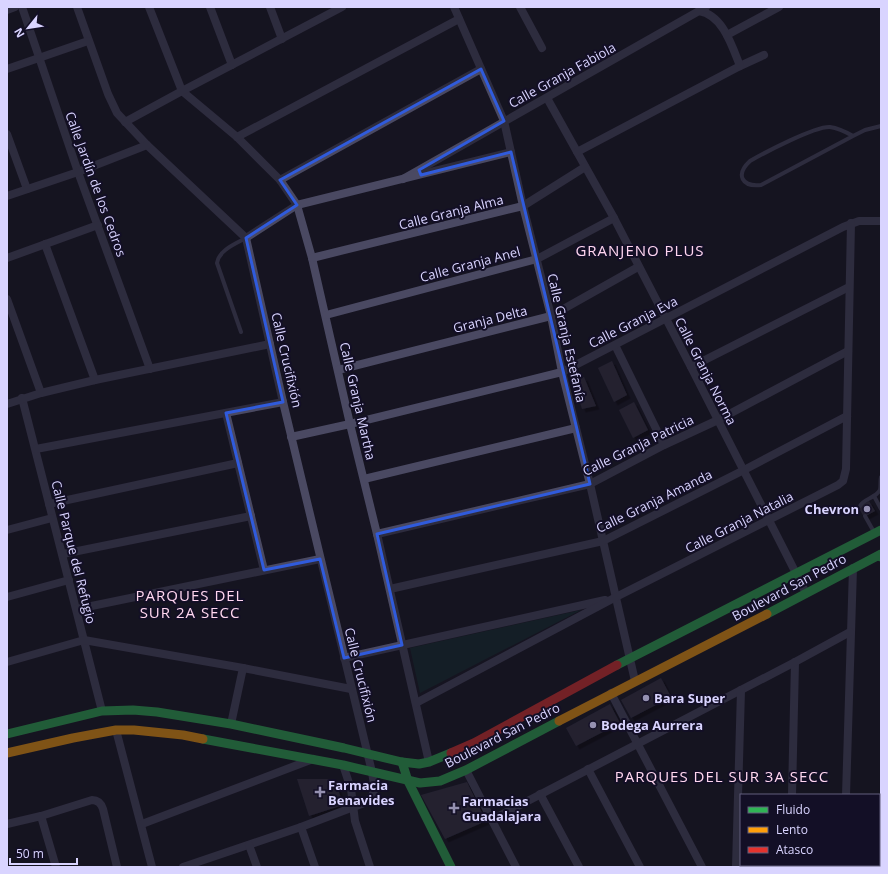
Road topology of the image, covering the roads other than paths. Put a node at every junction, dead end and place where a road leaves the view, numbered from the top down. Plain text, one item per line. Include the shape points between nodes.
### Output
1 (15, 7) edge
2 (22, 7) edge
3 (76, 7) edge
4 (149, 7) edge
5 (210, 7) edge
6 (270, 7) edge
7 (342, 7) edge
8 (454, 7) edge
9 (520, 7) edge
10 (779, 7) edge
11 (332, 9) edge
12 (702, 9) edge
13 (7, 10) edge
14 (459, 19) junction
15 (727, 35) junction
16 (282, 39) junction
17 (88, 41) junction
18 (542, 48) dead end
19 (764, 55) dead end
20 (39, 58) junction
21 (232, 65) junction
22 (740, 66) junction
23 (482, 68) junction
24 (7, 69) edge
25 (182, 91) junction
26 (548, 98) junction
27 (504, 121) junction
28 (125, 122) junction
29 (881, 126) edge
30 (7, 134) edge
31 (853, 136) junction
32 (237, 137) junction
33 (147, 145) junction
34 (511, 152) junction
35 (577, 152) junction
36 (585, 167) junction
37 (78, 172) junction
38 (403, 179) junction
39 (280, 180) junction
40 (27, 189) junction
41 (7, 196) edge
42 (297, 205) junction
43 (523, 206) junction
44 (614, 218) junction
45 (881, 221) edge
46 (851, 223) junction
47 (98, 225) junction
48 (246, 238) junction
49 (45, 244) junction
50 (7, 258) edge
51 (312, 258) junction
52 (537, 259) junction
53 (638, 267) junction
54 (849, 287) junction
55 (7, 299) edge
56 (326, 315) junction
57 (551, 316) junction
58 (666, 318) junction
59 (241, 332) dead end
60 (270, 344) junction
61 (615, 345) junction
62 (848, 351) junction
63 (691, 367) junction
64 (150, 369) junction
65 (338, 370) junction
66 (562, 372) junction
67 (95, 380) junction
68 (41, 393) junction
69 (22, 398) junction
70 (282, 402) junction
71 (7, 404) edge
72 (226, 413) junction
73 (847, 416) junction
74 (718, 420) junction
75 (350, 424) junction
76 (576, 428) junction
77 (291, 437) junction
78 (664, 445) junction
79 (36, 449) junction
80 (238, 463) junction
81 (744, 470) junction
82 (881, 477) edge
83 (364, 479) junction
84 (590, 484) junction
85 (881, 490) edge
86 (874, 496) junction
87 (49, 504) junction
88 (860, 506) dead end
89 (881, 509) edge
90 (251, 516) junction
91 (865, 516) dead end
92 (52, 518) junction
93 (769, 521) junction
94 (7, 530) edge
95 (878, 532) edge
96 (378, 534) junction
97 (603, 541) junction
98 (63, 554) junction
99 (880, 555) edge
100 (320, 559) junction
101 (852, 568) junction
102 (264, 570) junction
103 (797, 574) junction
104 (69, 580) junction
105 (390, 589) junction
106 (806, 593) junction
107 (7, 596) edge
108 (616, 597) junction
109 (77, 609) junction
110 (850, 632) junction
111 (84, 640) junction
112 (402, 645) junction
113 (344, 658) junction
114 (629, 659) junction
115 (7, 662) edge
116 (795, 662) junction
117 (243, 668) junction
118 (635, 681) junction
119 (351, 689) junction
120 (741, 690) junction
121 (611, 693) junction
122 (416, 703) junction
123 (102, 711) junction
124 (231, 724) junction
125 (116, 730) junction
126 (7, 734) edge
127 (638, 743) junction
128 (7, 753) edge
129 (367, 753) junction
130 (313, 759) junction
131 (402, 762) junction
132 (428, 762) junction
133 (343, 765) junction
134 (588, 769) junction
135 (466, 770) junction
136 (372, 772) junction
137 (408, 781) junction
138 (540, 794) junction
139 (792, 794) edge
140 (846, 794) edge
141 (352, 808) junction
142 (41, 816) junction
143 (493, 819) junction
144 (7, 824) edge
145 (142, 824) junction
146 (302, 827) junction
147 (249, 844) junction
148 (199, 864) edge
149 (56, 867) edge
150 (117, 867) edge
151 (152, 867) edge
152 (183, 867) edge
153 (257, 867) edge
154 (315, 867) edge
155 (370, 867) edge
156 (451, 867) edge
157 (516, 867) edge
158 (578, 867) edge
159 (640, 867) edge
160 (702, 867) edge
161 (736, 867) edge

1 - 13 street
2 - 20 street, Calle Jardín de los Cedros
3 - 17 street
4 - 25 street
5 - 21 street
6 - 16 street
7 - 11 street
8 - 14 street, Calle Granja Estefanía
9 - 18 street
10 - 15 street
11 - 16 street
12 - 15 street, Calle Granja Fabiola via 718,22
12 - 26 street, Calle Granja Fabiola
14 - 23 street, Calle Granja Estefanía
14 - 32 street
15 - 22 street, Calle Granja Fabiola
16 - 21 street
17 - 20 street
17 - 28 street via 112,105
19 - 22 street
20 - 24 street
20 - 37 street, Calle Jardín de los Cedros
21 - 25 street
22 - 35 street
23 - 27 street, Calle Granja Estefanía
23 - 39 street
25 - 28 street
25 - 32 street, Calle Granja Martha
26 - 27 street, Calle Granja Fabiola
26 - 35 street, Calle Granja Norma
27 - 34 street, Calle Granja Estefanía
27 - 38 street, Calle Granja Fabiola
28 - 33 street
29 - 31 lane
30 - 40 street
31 - 31 lane via 761,185 753,186 742,179 743,167 750,161 806,133 828,127
32 - 39 street, Calle Granja Martha
33 - 37 street
33 - 48 street
34 - 38 street, Calle Granja Fabiola
34 - 43 street, Calle Granja Estefanía
35 - 36 street, Calle Granja Norma
36 - 43 street, Calle Granja Alma
36 - 44 street, Calle Granja Norma
37 - 40 street
37 - 47 street, Calle Jardín de los Cedros
38 - 42 street, Calle Granja Fabiola
39 - 42 street, Calle Granja Martha
40 - 41 street
42 - 48 street, Calle Granja Fabiola
42 - 51 street, Calle Granja Martha
43 - 51 street, Calle Granja Alma
43 - 52 street, Calle Granja Estefanía
44 - 52 street, Calle Granja Anel
44 - 53 street, Calle Granja Norma
45 - 46 street, Calle Granja Eva
46 - 54 street, Calle Granja Natalia
46 - 58 street, Calle Granja Eva
47 - 49 street
47 - 64 street, Calle Jardín de los Cedros
48 - 59 lane via 221,253 217,263
48 - 60 street, Calle Crucifixión
49 - 50 street
49 - 67 street
51 - 56 street, Calle Granja Martha
52 - 56 street, Calle Granja Anel
52 - 57 street, Calle Granja Estefanía
53 - 57 street, Granja Delta
53 - 58 street, Calle Granja Norma
54 - 62 street, Calle Granja Natalia
54 - 63 street
55 - 68 street
56 - 65 street, Calle Granja Martha
57 - 65 street, Granja Delta
57 - 66 street, Calle Granja Estefanía
58 - 61 street, Calle Granja Eva
58 - 63 street, Calle Granja Norma
60 - 64 street
60 - 70 street, Calle Crucifixión
61 - 66 street, Calle Granja Eva
61 - 78 street
62 - 73 street, Calle Granja Natalia
62 - 74 street, Calle Granja Patricia
63 - 74 street, Calle Granja Norma
64 - 67 street
65 - 75 street, Calle Granja Martha
66 - 75 street, Calle Granja Eva
66 - 76 street, Calle Granja Estefanía
67 - 68 street
68 - 69 street
69 - 71 street
69 - 79 street, Calle Parque del Refugio
70 - 72 street
70 - 77 street, Calle Crucifixión
72 - 79 street
72 - 80 street
73 - 81 street, Calle Granja Amanda
73 - 93 street, Calle Granja Natalia via 846,469 843,481
74 - 78 street, Calle Granja Patricia
74 - 81 street, Calle Granja Norma
75 - 77 street, Calle Granja Eva
75 - 83 street, Calle Granja Martha
76 - 83 street
76 - 84 street, Calle Granja Estefanía
77 - 100 street, Calle Crucifixión
78 - 84 street, Calle Granja Patricia
79 - 87 street, Calle Parque del Refugio
80 - 87 street
80 - 90 street
81 - 93 street, Calle Granja Norma
81 - 97 street, Calle Granja Amanda
82 - 85 lane
83 - 96 street, Calle Granja Martha
84 - 96 street, Calle Granja Patricia
84 - 97 street, Calle Granja Estefanía
85 - 86 lane
86 - 88 lane
86 - 89 lane
87 - 92 street, Calle Parque del Refugio
90 - 98 street
90 - 102 street
91 - 95 lane
92 - 94 street
92 - 98 street, Calle Parque del Refugio
93 - 103 street, Calle Granja Norma
93 - 108 street, Calle Granja Natalia
95 - 103 street, Boulevard San Pedro
96 - 105 street, Calle Granja Martha
97 - 105 street, Calle Granja Amanda
97 - 108 street, Calle Granja Estefanía
98 - 104 street, Calle Parque del Refugio
99 - 101 street, Boulevard San Pedro
100 - 102 street
100 - 113 street, Calle Crucifixión
101 - 106 street, Boulevard San Pedro
101 - 110 street
102 - 109 street
103 - 106 street, Calle Granja Norma
103 - 114 street, Boulevard San Pedro
104 - 107 street
104 - 109 street, Calle Parque del Refugio
105 - 112 street, Calle Granja Martha
106 - 118 street, Boulevard San Pedro
108 - 112 street
108 - 114 street, Calle Granja Estefanía
108 - 122 street, Calle Granja Natalia
109 - 111 street, Calle Parque del Refugio
110 - 116 street
110 - 140 street
111 - 115 street
111 - 117 street
111 - 123 street, Calle Parque del Refugio
112 - 113 street
112 - 122 street, Calle Granja Martha
113 - 119 street, Calle Crucifixión
114 - 118 street, Calle Granja Estefanía
114 - 132 street, Boulevard San Pedro via 474,743
116 - 120 street
116 - 139 street
117 - 119 street
117 - 124 street
118 - 121 street, Boulevard San Pedro
119 - 129 street, Calle Crucifixión
120 - 127 street
120 - 161 street
121 - 127 street
121 - 135 street, Boulevard San Pedro
122 - 132 street, Calle Granja Martha
123 - 124 street via 157,712
123 - 126 street
124 - 129 street, Boulevard San Pedro
125 - 128 street, Boulevard San Pedro
125 - 130 street, Boulevard San Pedro via 183,735
125 - 145 street
127 - 134 street
127 - 160 street
129 - 131 street, Boulevard San Pedro
129 - 136 street, Calle Crucifixión
130 - 133 street, Boulevard San Pedro
130 - 145 street
131 - 132 street, Boulevard San Pedro
131 - 137 street
133 - 136 street, Boulevard San Pedro
133 - 141 street via 351,789
134 - 138 street
134 - 159 street
135 - 137 street, Boulevard San Pedro via 440,781
135 - 143 street
136 - 137 street, Boulevard San Pedro
136 - 141 street, Calle Crucifixión via 374,793 370,799
137 - 156 street
138 - 143 street
138 - 158 street
141 - 146 street
141 - 155 street
142 - 144 street
142 - 149 street
142 - 150 street via 92,800 99,802
143 - 157 street
145 - 151 street
146 - 147 street
146 - 154 street
147 - 148 street
147 - 153 street
148 - 152 street

